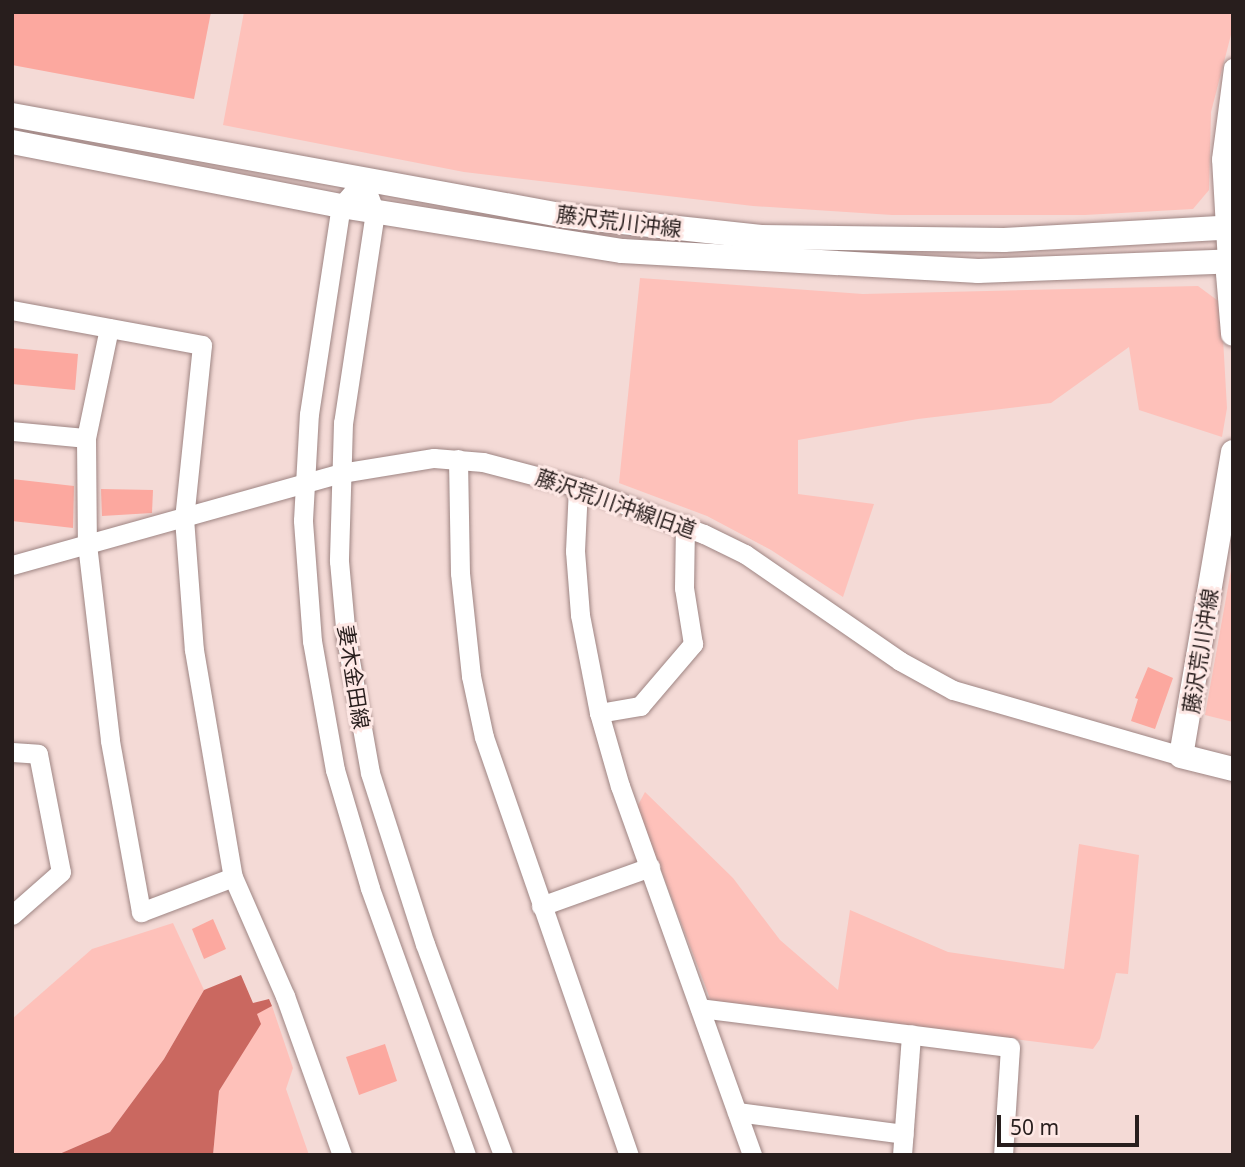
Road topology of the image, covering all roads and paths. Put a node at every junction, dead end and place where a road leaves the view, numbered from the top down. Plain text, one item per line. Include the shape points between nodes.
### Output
1 (1233, 68) edge
2 (12, 115) edge
3 (12, 142) edge
4 (363, 181) junction
5 (341, 206) junction
6 (375, 212) junction
7 (1229, 228) edge
8 (1230, 261) edge
9 (12, 310) edge
10 (109, 328) junction
11 (1233, 334) edge
12 (12, 431) edge
13 (86, 438) junction
14 (1233, 452) edge
15 (458, 459) junction
16 (341, 473) junction
17 (304, 483) junction
18 (578, 487) junction
19 (184, 518) junction
20 (685, 525) junction
21 (88, 544) junction
22 (12, 565) edge
23 (599, 713) junction
24 (12, 752) edge
25 (1181, 757) junction
26 (1233, 769) edge
27 (650, 866) junction
28 (233, 877) junction
29 (541, 906) junction
30 (12, 915) edge
31 (700, 1008) junction
32 (911, 1034) junction
33 (737, 1112) junction
34 (904, 1134) junction
35 (342, 1155) edge
36 (466, 1155) edge
37 (503, 1155) edge
38 (629, 1155) edge
39 (752, 1155) edge
40 (902, 1155) edge
41 (1003, 1155) edge

1 - 7 street via 1222,140
2 - 4 main road, 藤沢荒川沖線
3 - 5 main road, 藤沢荒川沖線
4 - 5 street
4 - 6 street
4 - 7 main road, 藤沢荒川沖線 via 566,216 761,237 1004,240
5 - 6 main road, 藤沢荒川沖線
5 - 17 street, 妻木金田線 via 315,368
6 - 8 main road, 藤沢荒川沖線 via 622,251 728,259 978,271
6 - 16 street, 妻木金田線 via 349,360
7 - 8 street
8 - 11 main road
9 - 10 street
10 - 13 street
10 - 19 street via 202,345
12 - 13 street
13 - 21 street
14 - 25 main road, 藤沢荒川沖線
15 - 16 street, 藤沢荒川沖線旧道 via 409,460
15 - 18 street, 藤沢荒川沖線旧道 via 508,466
15 - 29 street via 460,573 471,676 484,737
16 - 17 street, 藤沢荒川沖線旧道
16 - 37 street, 妻木金田線 via 340,561 346,638 370,772 425,944
17 - 19 street, 藤沢荒川沖線旧道
17 - 36 street, 妻木金田線 via 312,641 335,771 370,888
18 - 20 street, 藤沢荒川沖線旧道
18 - 23 street via 575,551 580,615
19 - 21 street, 藤沢荒川沖線旧道
19 - 28 street via 194,650
20 - 23 street via 684,588 693,644 640,706
20 - 25 street, 藤沢荒川沖線旧道 via 745,554 900,661 953,690
21 - 22 street, 藤沢荒川沖線旧道
21 - 28 street via 110,741 141,912
23 - 27 street
24 - 30 street via 38,754 61,872
25 - 26 main road
27 - 29 street
27 - 31 street
28 - 35 street via 285,996
29 - 38 street
31 - 32 street
31 - 33 street
32 - 34 street
32 - 41 street via 1010,1046
33 - 34 street
33 - 39 street
34 - 40 street

